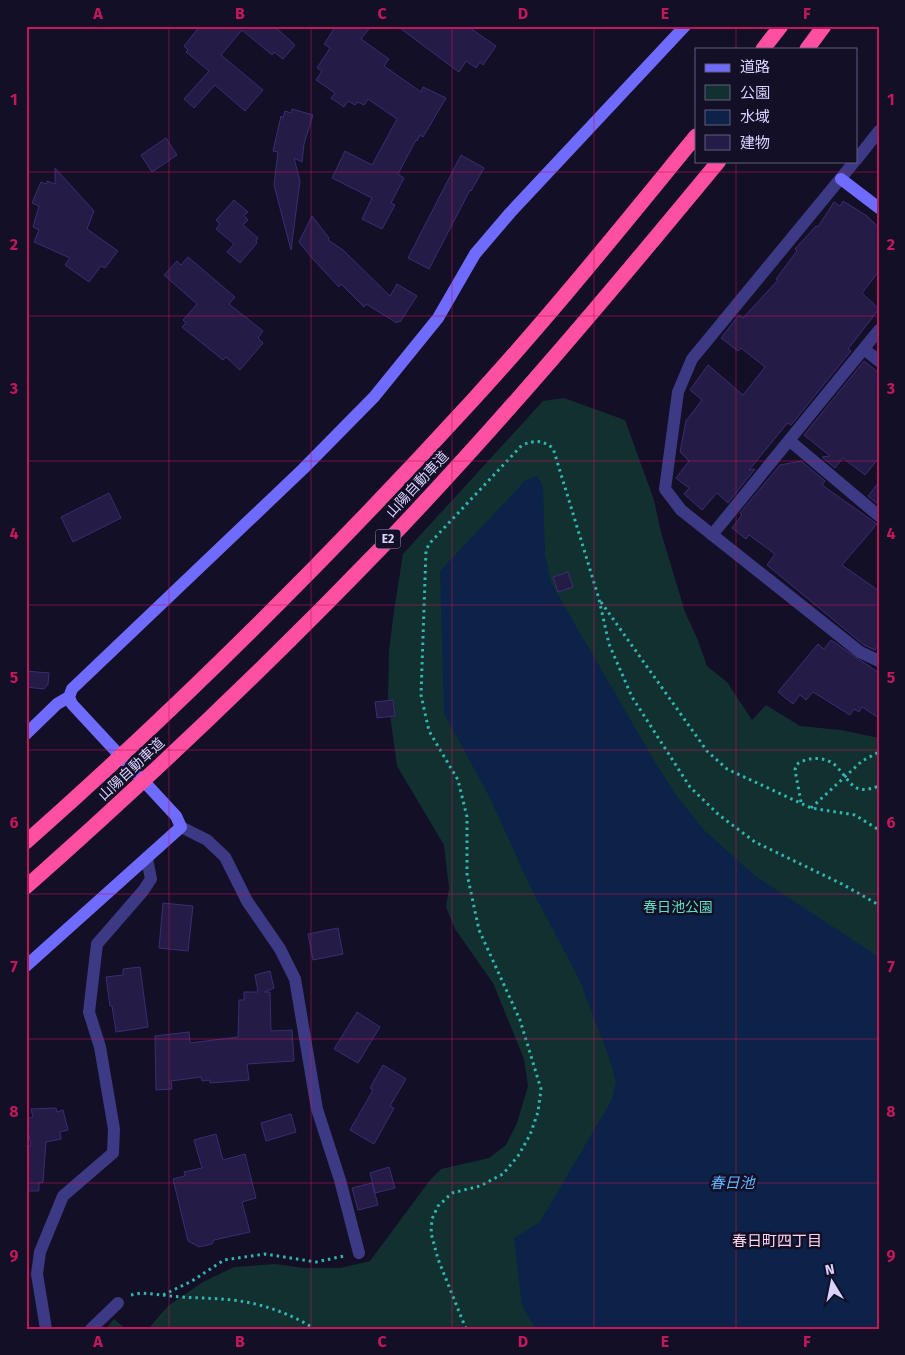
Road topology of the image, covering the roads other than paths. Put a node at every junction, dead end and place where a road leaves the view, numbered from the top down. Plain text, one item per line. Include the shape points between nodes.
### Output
1 (686, 26) edge
2 (781, 26) edge
3 (824, 26) edge
4 (765, 48) edge
5 (808, 48) edge
6 (879, 131) edge
7 (695, 137) edge
8 (858, 157) edge
9 (718, 162) edge
10 (854, 162) edge
11 (841, 179) junction
12 (879, 208) edge
13 (879, 330) edge
14 (864, 349) junction
15 (879, 360) edge
16 (790, 441) junction
17 (879, 516) edge
18 (712, 534) junction
19 (879, 661) edge
20 (70, 701) junction
21 (26, 734) edge
22 (179, 822) junction
23 (26, 842) edge
24 (147, 858) junction
25 (26, 887) edge
26 (26, 966) edge
27 (359, 1253) road end
28 (118, 1303) road end
29 (46, 1329) edge
30 (91, 1329) edge

1 - 20 street via 510,213 481,248 438,318 374,397 72,689
2 - 4 highway
3 - 5 highway
6 - 8 street
7 - 23 highway, 山陽自動車道 / E2 via 473,400 375,504 151,727
9 - 25 highway, 山陽自動車道 / E2 via 504,414 380,548 174,751
10 - 11 street
11 - 12 street
11 - 18 street via 692,359 678,392 665,489 681,510
13 - 14 street
14 - 15 street
14 - 16 street
16 - 17 street
16 - 18 street
18 - 19 street via 860,652
20 - 21 street via 57,704
20 - 22 street
22 - 24 street
22 - 27 street via 207,840 225,857 294,978 317,1109
24 - 26 street
24 - 29 street via 151,879 97,944 89,1012 100,1047 114,1128 113,1153 63,1196 40,1252 37,1274
28 - 30 street

